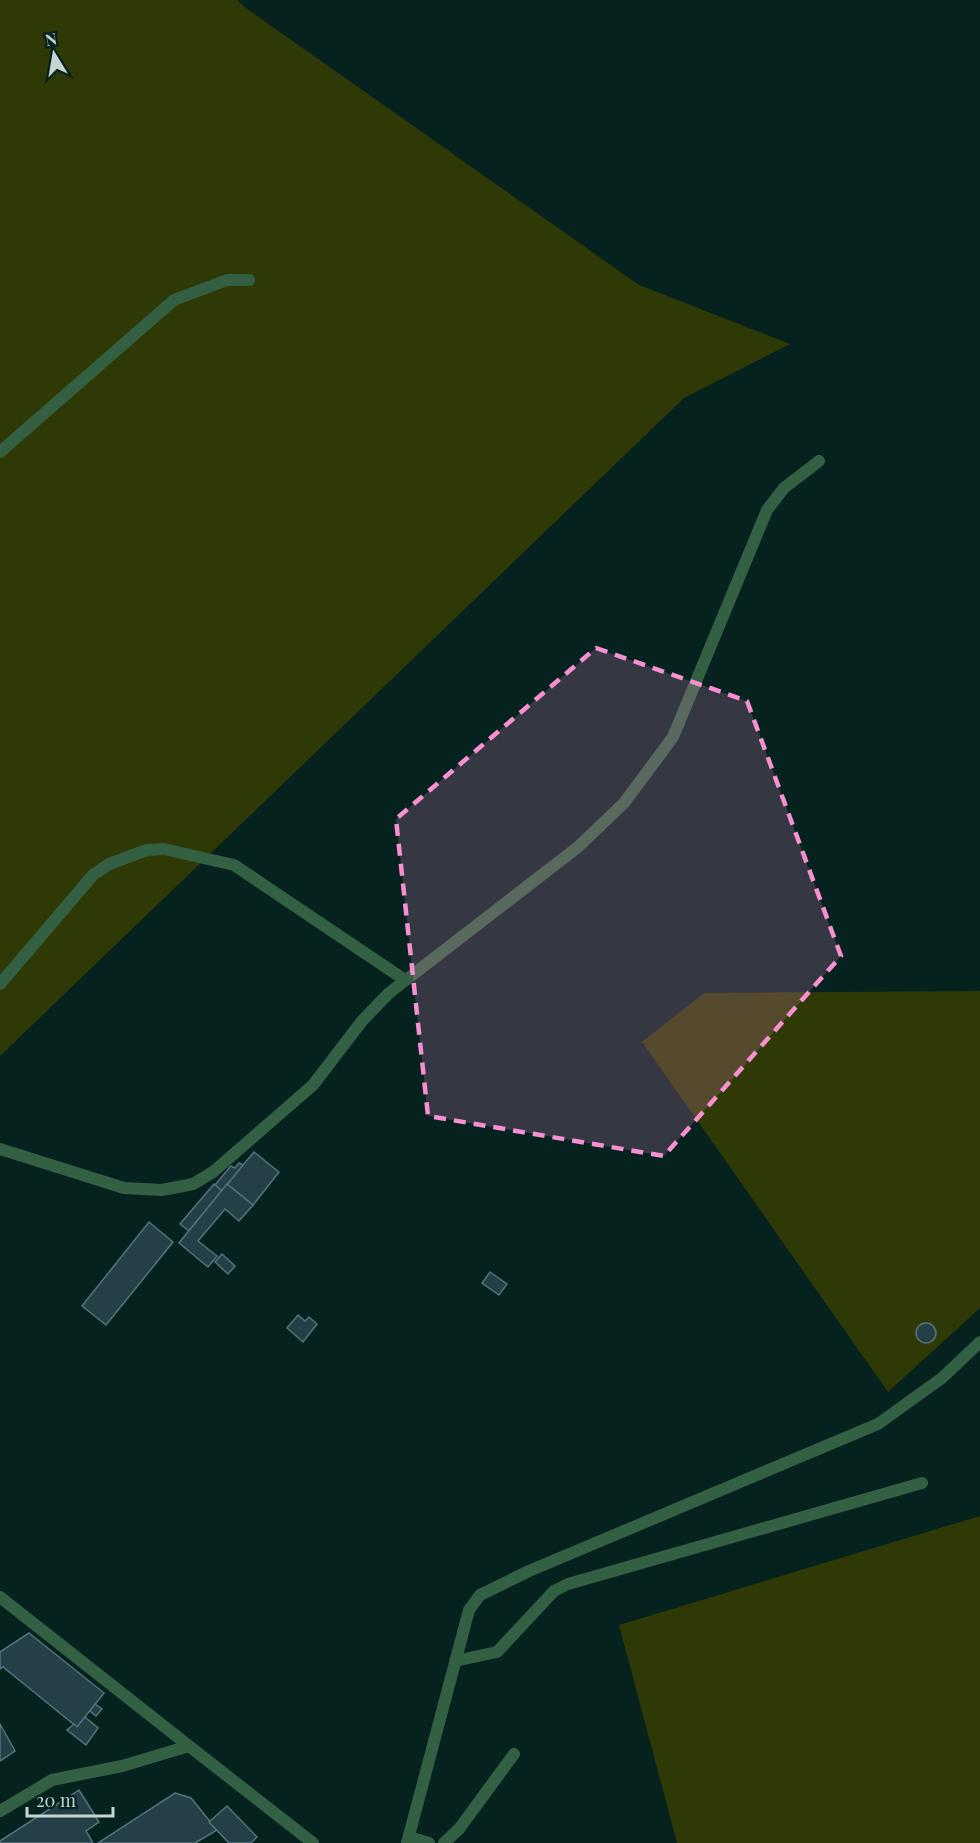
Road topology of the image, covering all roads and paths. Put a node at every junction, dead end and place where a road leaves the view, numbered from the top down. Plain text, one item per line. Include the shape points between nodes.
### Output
1 (249, 280) dead end
2 (0, 452) edge
3 (819, 461) dead end
4 (405, 980) junction
5 (0, 984) edge
6 (0, 1149) edge
7 (977, 1345) edge
8 (980, 1360) edge
9 (922, 1483) dead end
10 (0, 1597) edge
11 (455, 1661) junction
12 (189, 1746) junction
13 (514, 1754) dead end
14 (0, 1811) edge
15 (408, 1840) edge
16 (313, 1843) edge
17 (429, 1843) edge
18 (444, 1843) edge

1 - 2 lane via 227,280 174,300
3 - 4 lane via 784,488 767,510 673,737 624,803 578,847
4 - 5 lane via 234,865 164,849 147,850 109,864 93,875
4 - 6 lane via 362,1021 313,1085 194,1184 162,1190 124,1188
7 - 8 lane
7 - 11 lane via 942,1378 879,1424 480,1595 469,1610
9 - 11 lane via 568,1584 554,1591 496,1652
10 - 12 lane
11 - 15 lane
12 - 14 lane via 122,1766 52,1780
12 - 16 lane
13 - 18 lane via 459,1829
15 - 17 lane

